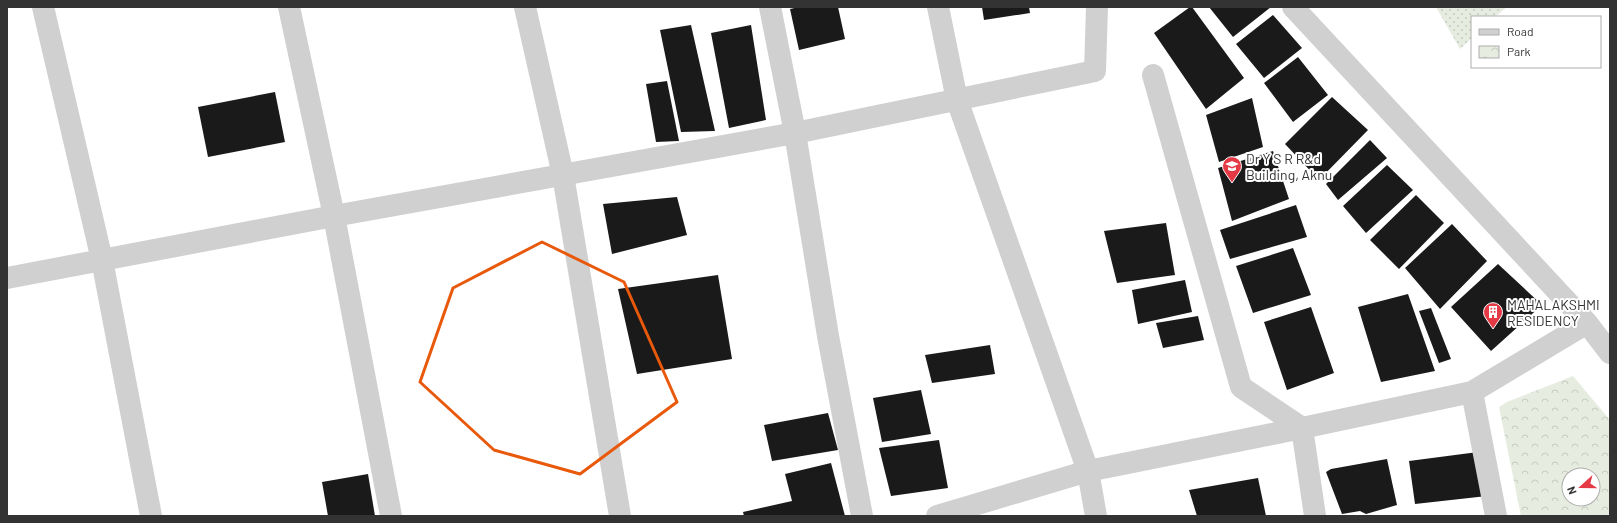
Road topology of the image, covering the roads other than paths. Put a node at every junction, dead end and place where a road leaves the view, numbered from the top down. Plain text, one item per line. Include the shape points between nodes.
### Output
1 (43, 7) edge
2 (289, 7) edge
3 (525, 7) edge
4 (770, 7) edge
5 (938, 7) edge
6 (1097, 7) edge
7 (1293, 7) edge
8 (1153, 75) dead end
9 (957, 100) junction
10 (796, 133) junction
11 (563, 176) junction
12 (334, 216) junction
13 (102, 260) junction
14 (7, 278) edge
15 (1587, 323) junction
16 (1610, 353) edge
17 (1472, 392) junction
18 (1302, 428) junction
19 (1088, 471) junction
20 (151, 516) edge
21 (391, 516) edge
22 (620, 516) edge
23 (862, 516) edge
24 (937, 516) edge
25 (1096, 516) edge
26 (1315, 516) edge
27 (1496, 516) edge

1 - 13 street
2 - 12 street
3 - 11 street
4 - 10 street
5 - 9 street
6 - 9 street via 1095,71
7 - 15 street
8 - 18 street via 1242,387
9 - 10 street
9 - 19 street
10 - 11 street
10 - 23 street via 828,336
11 - 12 street
11 - 22 street
12 - 13 street
12 - 21 street
13 - 14 street
13 - 20 street
15 - 16 street
15 - 17 street
17 - 18 street
17 - 27 street
18 - 19 street
18 - 26 street
19 - 24 street
19 - 25 street

